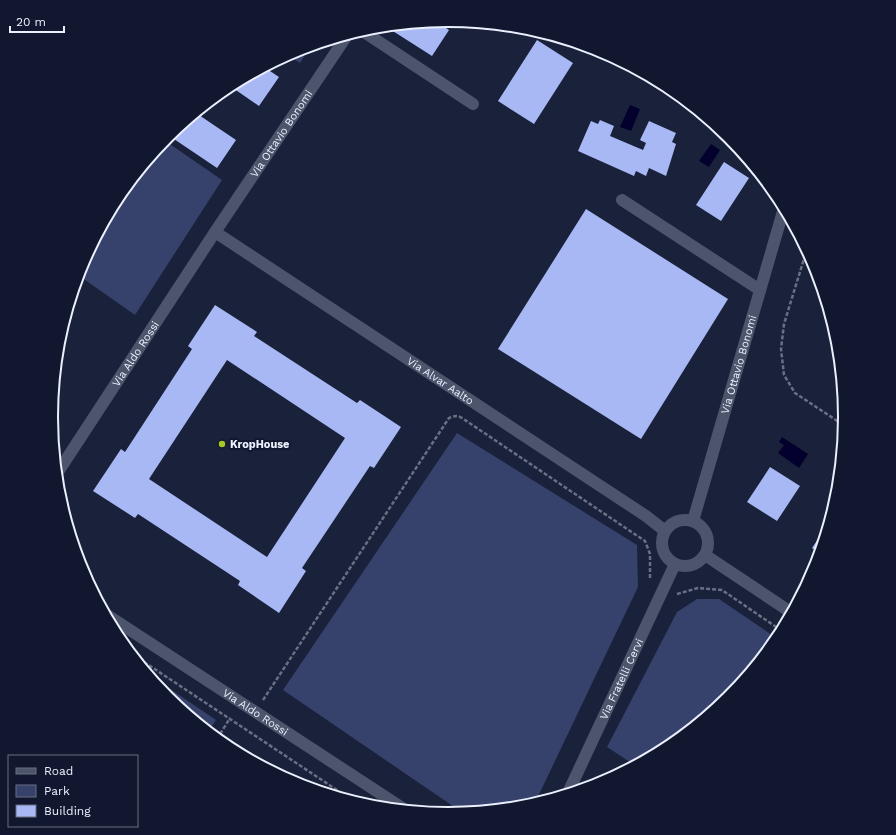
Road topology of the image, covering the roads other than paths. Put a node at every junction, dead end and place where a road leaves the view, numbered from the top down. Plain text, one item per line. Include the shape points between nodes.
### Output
1 (369, 36) edge
2 (343, 41) edge
3 (473, 104) dead end
4 (622, 200) dead end
5 (782, 215) edge
6 (215, 232) junction
7 (760, 290) junction
8 (61, 467) edge
9 (693, 521) junction
10 (665, 531) junction
11 (705, 555) junction
12 (675, 564) junction
13 (788, 610) edge
14 (114, 620) edge
15 (570, 788) edge
16 (398, 805) edge

1 - 3 street
2 - 6 street, Via Ottavio Bonomi
4 - 7 street
5 - 7 street, Via Ottavio Bonomi
6 - 8 street, Via Aldo Rossi
6 - 10 street, Via Alvar Aalto
7 - 9 street, Via Ottavio Bonomi
9 - 10 street via 677,521
9 - 11 street via 704,529 707,535
10 - 12 street via 662,538 664,553
11 - 12 street via 701,560 688,566
11 - 13 street
12 - 15 street, Via Fratelli Cervi
14 - 16 street, Via Aldo Rossi

